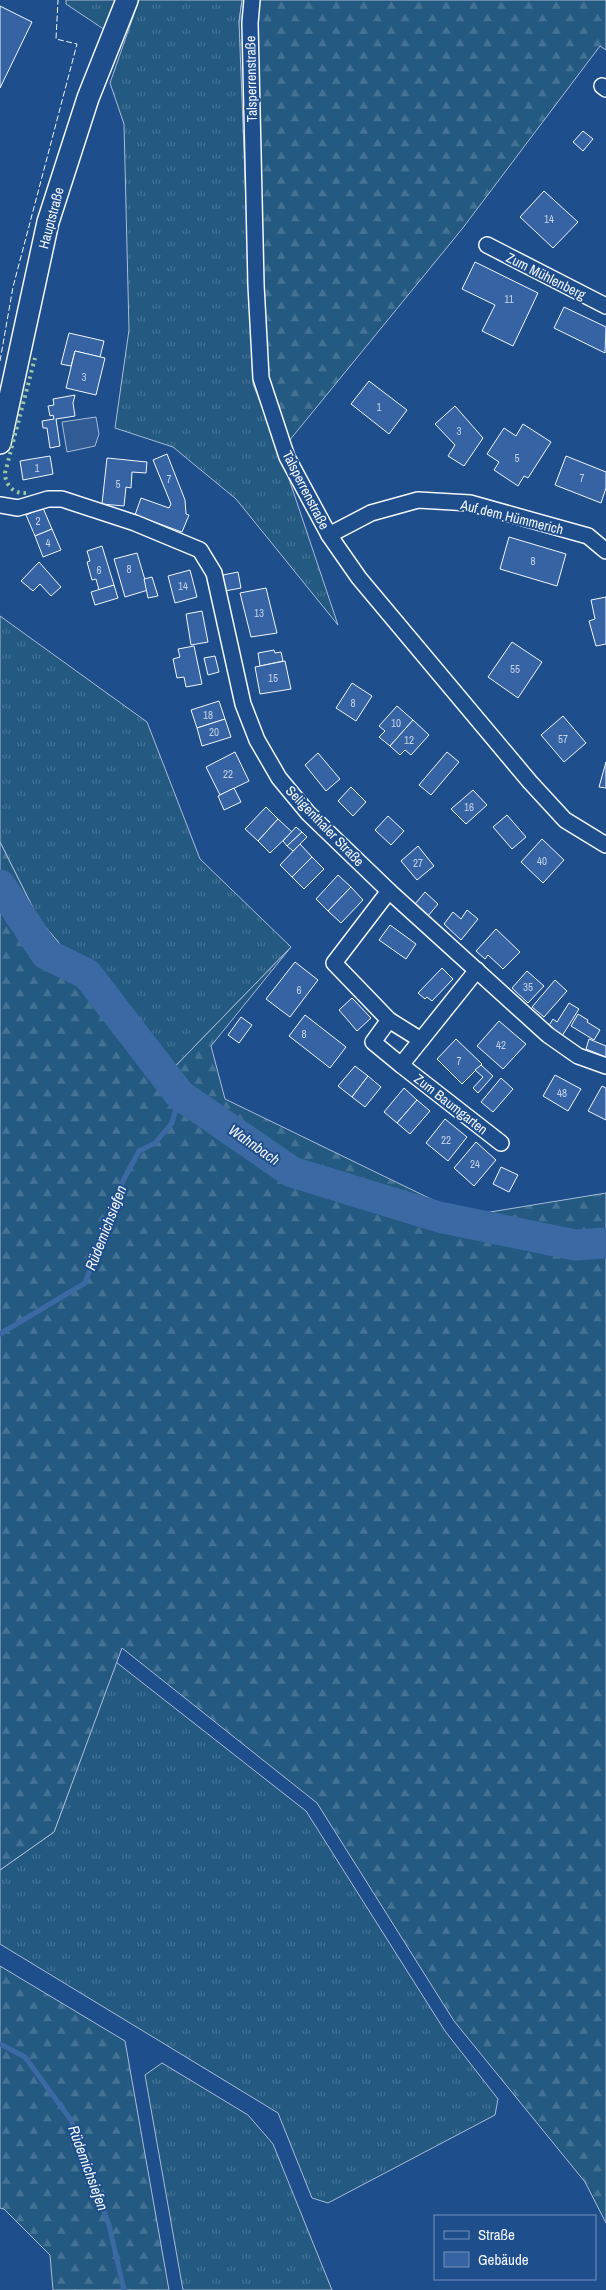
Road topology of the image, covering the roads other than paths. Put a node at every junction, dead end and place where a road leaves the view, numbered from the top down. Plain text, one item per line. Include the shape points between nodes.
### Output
1 (127, 0) edge
2 (252, 0) edge
3 (487, 245) dead end
4 (606, 306) edge
5 (0, 443) edge
6 (0, 506) edge
7 (329, 536) junction
8 (606, 552) edge
9 (606, 845) edge
10 (389, 891) junction
11 (477, 970) junction
12 (389, 1020) junction
13 (420, 1040) junction
14 (401, 1065) junction
15 (606, 1066) edge
16 (501, 1143) dead end

1 - 5 main road, Hauptstraße via 91,90 48,222
2 - 7 street, Talsperrenstraße via 256,285 261,378 287,457
3 - 4 street, Zum Mühlenberg
6 - 10 street, Seligenthaler Straße via 18,508 48,499 62,499 200,550 214,573 244,704 257,740 279,778 308,813
7 - 8 street, Auf dem Hümmerich via 371,513 418,500 461,502 588,536
7 - 9 street, Talsperrenstraße via 359,578 530,782 565,820
10 - 11 street, Seligenthaler Straße
10 - 12 street via 334,963
11 - 13 street, Zum Baumgarten
11 - 15 street, Seligenthaler Straße via 548,1035 578,1056
12 - 13 street
12 - 14 street, Zum Baumgarten via 373,1042
13 - 14 street, Zum Baumgarten
14 - 16 street, Zum Baumgarten

